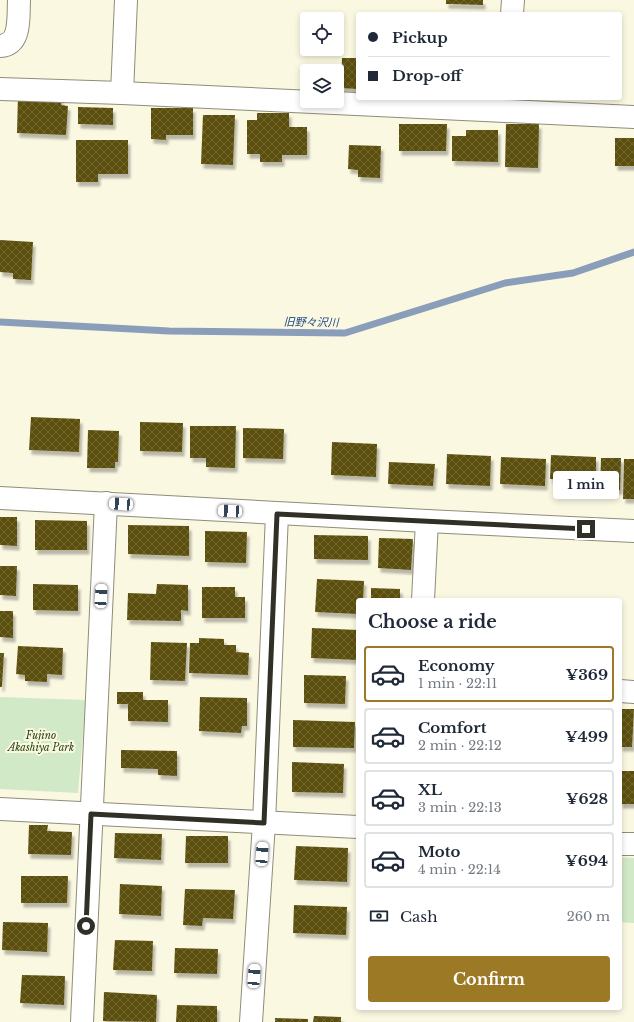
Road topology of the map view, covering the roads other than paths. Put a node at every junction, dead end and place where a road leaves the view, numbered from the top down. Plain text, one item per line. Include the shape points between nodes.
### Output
1 (19, 0) edge
2 (126, 0) edge
3 (513, 0) edge
4 (512, 12) edge
5 (0, 46) edge
6 (0, 88) edge
7 (122, 93) junction
8 (356, 100) edge
9 (368, 100) edge
10 (508, 104) edge
11 (634, 116) edge
12 (0, 498) edge
13 (106, 503) junction
14 (277, 514) junction
15 (427, 521) junction
16 (634, 531) edge
17 (423, 598) edge
18 (622, 691) edge
19 (634, 692) edge
20 (0, 809) edge
21 (91, 814) junction
22 (264, 823) junction
23 (356, 827) edge
24 (622, 844) edge
25 (634, 844) edge
26 (82, 1022) edge
27 (251, 1022) edge

1 - 5 street via 16,34 13,41 6,46
2 - 7 street
3 - 4 street
6 - 7 street
7 - 8 street
9 - 10 street
10 - 11 street
12 - 13 street
13 - 14 street
13 - 21 street
14 - 15 street
14 - 22 street
15 - 16 street
15 - 17 street
18 - 19 street
20 - 21 street
21 - 22 street
21 - 26 street
22 - 23 street
22 - 27 street
24 - 25 street

